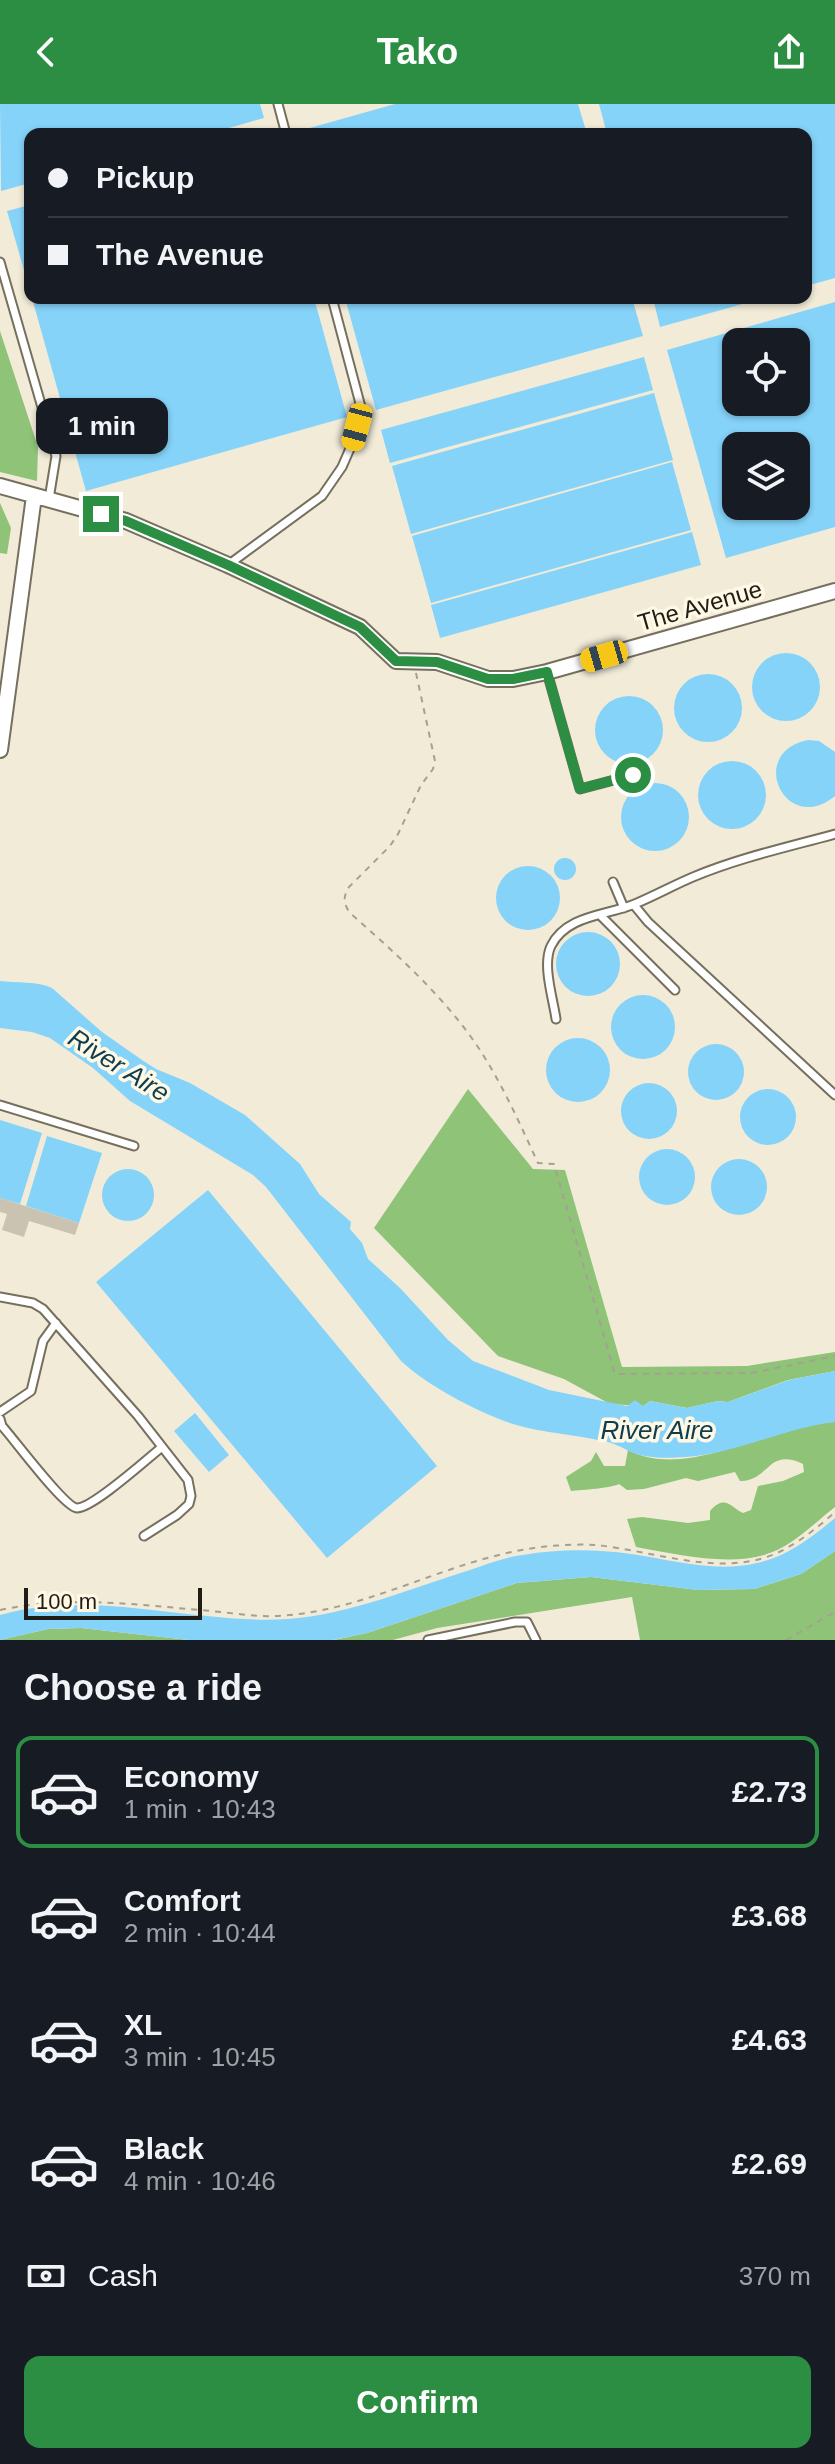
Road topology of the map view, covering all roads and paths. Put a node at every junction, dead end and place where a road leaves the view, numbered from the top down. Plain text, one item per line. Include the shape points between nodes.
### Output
1 (278, 104) edge
2 (284, 128) edge
3 (0, 262) edge
4 (334, 304) edge
5 (0, 486) edge
6 (34, 496) junction
7 (49, 500) junction
8 (228, 565) junction
9 (835, 591) edge
10 (413, 661) junction
11 (547, 672) junction
12 (0, 750) edge
13 (633, 775) dead end
14 (835, 834) edge
15 (613, 882) dead end
16 (634, 905) junction
17 (624, 908) junction
18 (600, 915) junction
19 (675, 990) dead end
20 (556, 1019) dead end
21 (835, 1095) edge
22 (0, 1105) edge
23 (134, 1146) dead end
24 (0, 1297) edge
25 (56, 1323) junction
26 (835, 1356) edge
27 (0, 1412) edge
28 (0, 1419) edge
29 (162, 1447) junction
30 (835, 1512) edge
31 (144, 1536) dead end
32 (0, 1610) edge
33 (835, 1612) edge
34 (428, 1640) edge
35 (536, 1640) edge
36 (786, 1640) edge

1 - 2 lane
3 - 7 lane via 56,456
4 - 8 lane via 362,411 352,444 322,496
5 - 6 street, The Avenue
6 - 7 street, The Avenue
6 - 12 street
7 - 8 street, The Avenue via 126,521
8 - 10 street, The Avenue via 360,627 396,661
9 - 11 street, The Avenue
10 - 11 street, The Avenue via 437,662 488,679
10 - 26 path via 433,769 398,834 349,887 345,904 471,1037 538,1163 554,1164 615,1374 751,1373
11 - 13 lane via 580,789
14 - 16 lane via 693,877
15 - 17 lane
16 - 17 lane
16 - 21 lane
17 - 18 lane
18 - 19 lane
18 - 20 lane via 574,922 550,948
22 - 23 lane
24 - 25 lane via 33,1303
25 - 27 lane via 43,1341 31,1391
25 - 29 lane
28 - 29 lane via 55,1490 77,1508 92,1503
29 - 31 lane via 188,1480 191,1496 177,1515
30 - 32 path via 800,1540 766,1557 721,1562 595,1545 541,1547 308,1612 263,1616 86,1600
33 - 36 path
34 - 35 lane via 515,1622 527,1622

